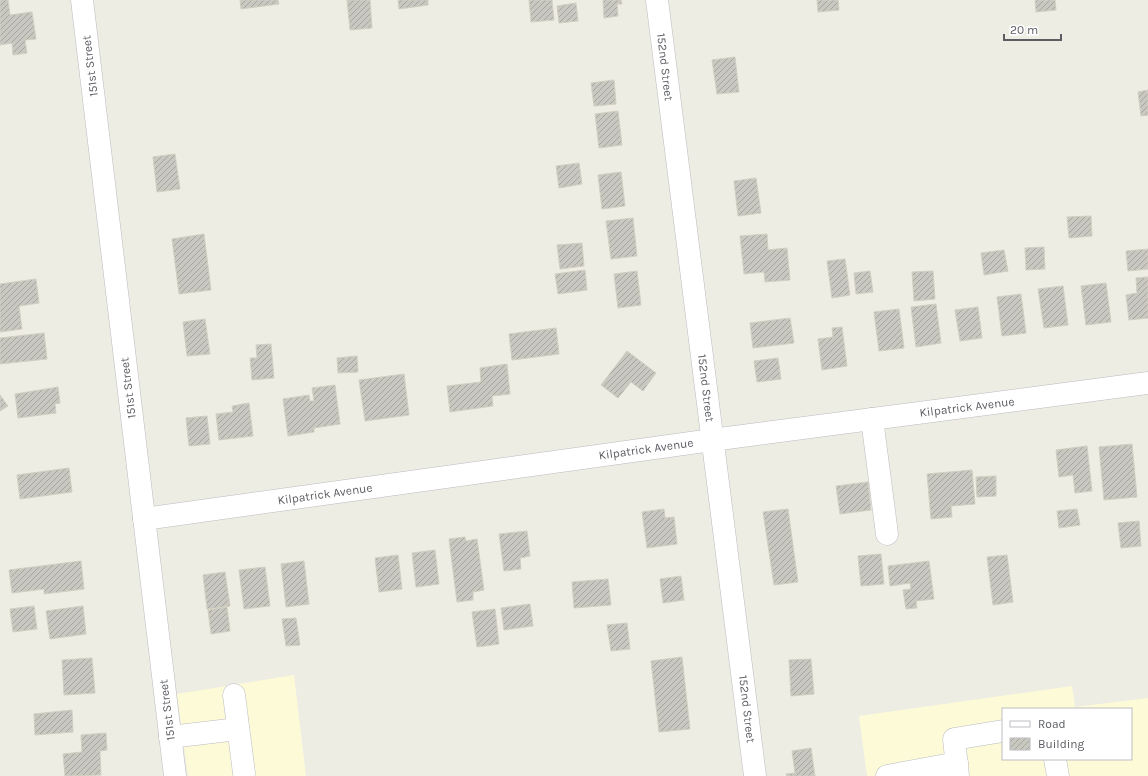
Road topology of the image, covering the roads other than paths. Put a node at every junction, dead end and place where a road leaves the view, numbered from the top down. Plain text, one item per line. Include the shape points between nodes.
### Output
1 (82, 0) edge
2 (657, 0) edge
3 (1148, 383) edge
4 (872, 419) junction
5 (712, 440) junction
6 (144, 519) junction
7 (887, 534) dead end
8 (234, 695) dead end
9 (238, 729) junction
10 (1002, 731) edge
11 (170, 737) junction
12 (957, 770) edge
13 (244, 773) dead end
14 (175, 776) edge
15 (755, 776) edge
16 (887, 776) edge

1 - 6 street, 151st Street
2 - 5 street, 152nd Street
3 - 4 street, Kilpatrick Avenue
4 - 5 street, Kilpatrick Avenue
4 - 7 street
5 - 6 street, Kilpatrick Avenue
5 - 15 street, 152nd Street
6 - 11 street, 151st Street
8 - 9 street
9 - 11 street
9 - 13 street
10 - 12 street via 954,739
11 - 14 street, 151st Street
12 - 16 street

